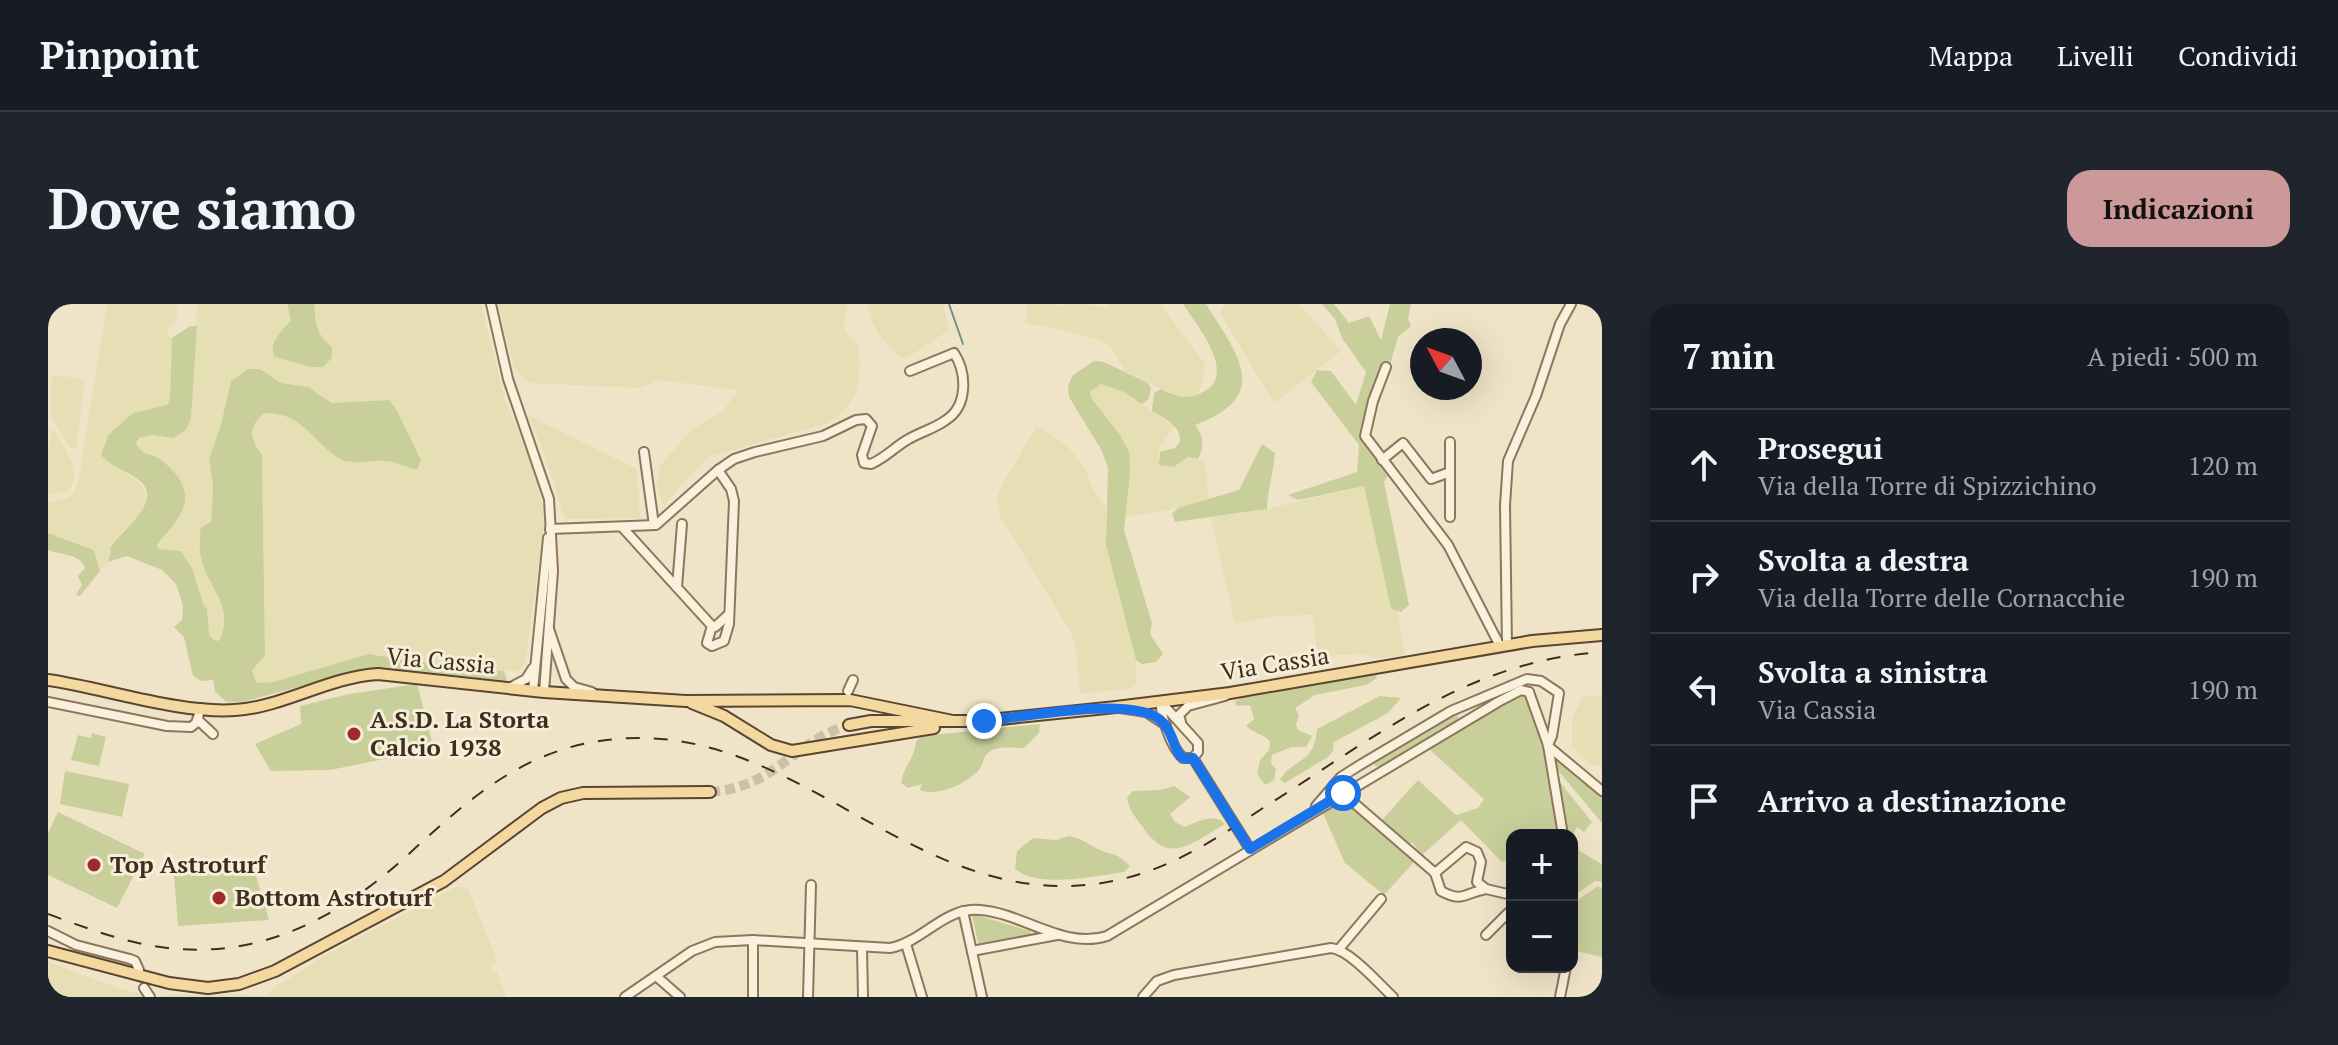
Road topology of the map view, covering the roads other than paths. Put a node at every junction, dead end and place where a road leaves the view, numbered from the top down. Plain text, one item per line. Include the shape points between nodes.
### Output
1 (491, 304) edge
2 (1571, 304) edge
3 (1386, 367) dead end
4 (910, 371) dead end
5 (1450, 442) dead end
6 (644, 452) dead end
7 (1382, 460) junction
8 (718, 470) junction
9 (1450, 472) junction
10 (1450, 517) dead end
11 (682, 524) dead end
12 (654, 525) junction
13 (622, 527) junction
14 (553, 532) junction
15 (677, 588) junction
16 (728, 615) junction
17 (547, 625) junction
18 (712, 626) junction
19 (1602, 635) edge
20 (1503, 646) junction
21 (541, 649) junction
22 (556, 650) junction
23 (535, 664) junction
24 (48, 680) edge
25 (853, 680) dead end
26 (1543, 682) junction
27 (510, 687) junction
28 (539, 691) junction
29 (848, 691) dead end
30 (1495, 692) junction
31 (1529, 692) junction
32 (1230, 693) junction
33 (604, 696) junction
34 (686, 701) junction
35 (1160, 701) junction
36 (48, 702) edge
37 (1498, 702) junction
38 (1116, 707) junction
39 (201, 708) junction
40 (1459, 708) junction
41 (198, 720) junction
42 (953, 721) junction
43 (980, 721) junction
44 (1467, 721) junction
45 (849, 725) tunnel mouth
46 (1166, 725) junction
47 (1183, 726) junction
48 (213, 734) dead end
49 (1196, 740) junction
50 (1548, 745) junction
51 (1177, 750) junction
52 (1193, 758) junction
53 (1365, 762) junction
54 (1374, 776) junction
55 (1336, 783) junction
56 (1601, 790) edge
57 (710, 792) tunnel mouth
58 (1343, 793) junction
59 (1309, 814) junction
60 (1562, 829) edge
61 (1250, 849) junction
62 (1435, 873) junction
63 (811, 885) dead end
64 (1486, 889) junction
65 (1506, 894) edge
66 (1381, 899) dead end
67 (963, 911) junction
68 (1506, 915) edge
69 (48, 931) edge
70 (1062, 934) junction
71 (1486, 935) dead end
72 (753, 940) junction
73 (906, 944) junction
74 (809, 945) junction
75 (862, 948) junction
76 (1339, 949) junction
77 (48, 951) edge
78 (972, 951) junction
79 (139, 970) dead end
80 (1565, 973) edge
81 (656, 976) junction
82 (144, 988) dead end
83 (150, 997) edge
84 (625, 997) edge
85 (680, 997) edge
86 (753, 997) edge
87 (808, 997) edge
88 (863, 997) edge
89 (922, 997) edge
90 (982, 997) edge
91 (1143, 997) edge
92 (1393, 997) edge
93 (1560, 997) edge

1 - 14 street via 508,379 547,491
2 - 20 street via 1508,461
3 - 7 street via 1365,430
4 - 8 street via 954,353 963,375 959,405 949,419 906,440 881,460 864,463 872,426 866,419 823,436 743,455
5 - 9 street
6 - 12 street
7 - 9 street via 1403,443 1431,479
7 - 20 street via 1448,545
8 - 12 street
8 - 16 street via 734,501
9 - 10 street
11 - 15 street
12 - 13 street
13 - 14 street
13 - 15 street
14 - 17 street
14 - 21 street
15 - 18 street
16 - 18 street
16 - 18 street via 724,641 712,646 707,643
17 - 21 street
17 - 22 street
19 - 20 main road, Via Cassia
20 - 32 main road, Via Cassia
21 - 22 street
21 - 23 street
21 - 28 street
22 - 33 street via 570,683
23 - 27 street via 526,679
23 - 28 street
24 - 39 main road, Via Cassia
25 - 29 street
26 - 30 street via 1527,679
26 - 31 street
26 - 50 street via 1559,696
27 - 28 main road, Via Cassia
27 - 39 main road, Via Cassia via 370,675 249,709
28 - 33 main road, Via Cassia
30 - 37 street
30 - 40 street
31 - 37 street via 1521,690
31 - 50 street
32 - 35 main road, Via Cassia
32 - 47 street via 1184,708 1179,716
33 - 34 main road, Via Cassia
34 - 42 main road, Via Cassia via 850,700
34 - 43 main road via 792,751
35 - 38 main road, Via Cassia
35 - 46 street
35 - 47 street
36 - 41 street via 167,726 191,727
37 - 44 street
38 - 43 main road, Via Cassia
38 - 46 street via 1146,712
39 - 41 street
40 - 44 street
40 - 53 street
41 - 48 street
42 - 43 main road, Via Cassia
42 - 45 main road
44 - 54 street
46 - 51 street
47 - 49 street
49 - 51 street via 1182,738
49 - 52 street via 1199,749
50 - 56 street
50 - 60 street
51 - 52 street via 1183,758
52 - 61 street
53 - 54 street
53 - 55 street
54 - 58 street
55 - 58 street
55 - 59 street
57 - 77 main road via 583,793 561,798 444,881 275,971 239,984 208,988 169,983
58 - 59 street
58 - 62 street
59 - 61 street
61 - 70 street via 1107,936 1092,940
62 - 64 street via 1441,891 1452,897
62 - 64 street via 1466,847 1477,852 1477,882
63 - 74 street
64 - 65 street
66 - 76 street
67 - 70 street via 987,910
67 - 73 street
67 - 78 street
68 - 71 street
69 - 79 street via 76,945 130,959
70 - 78 street
72 - 74 street
72 - 81 street via 707,944
72 - 86 street
73 - 75 street
73 - 89 street
74 - 75 street
74 - 87 street
75 - 88 street
76 - 91 street via 1174,975 1157,981
76 - 92 street
78 - 90 street
80 - 93 street
81 - 84 street
81 - 85 street
82 - 83 street

